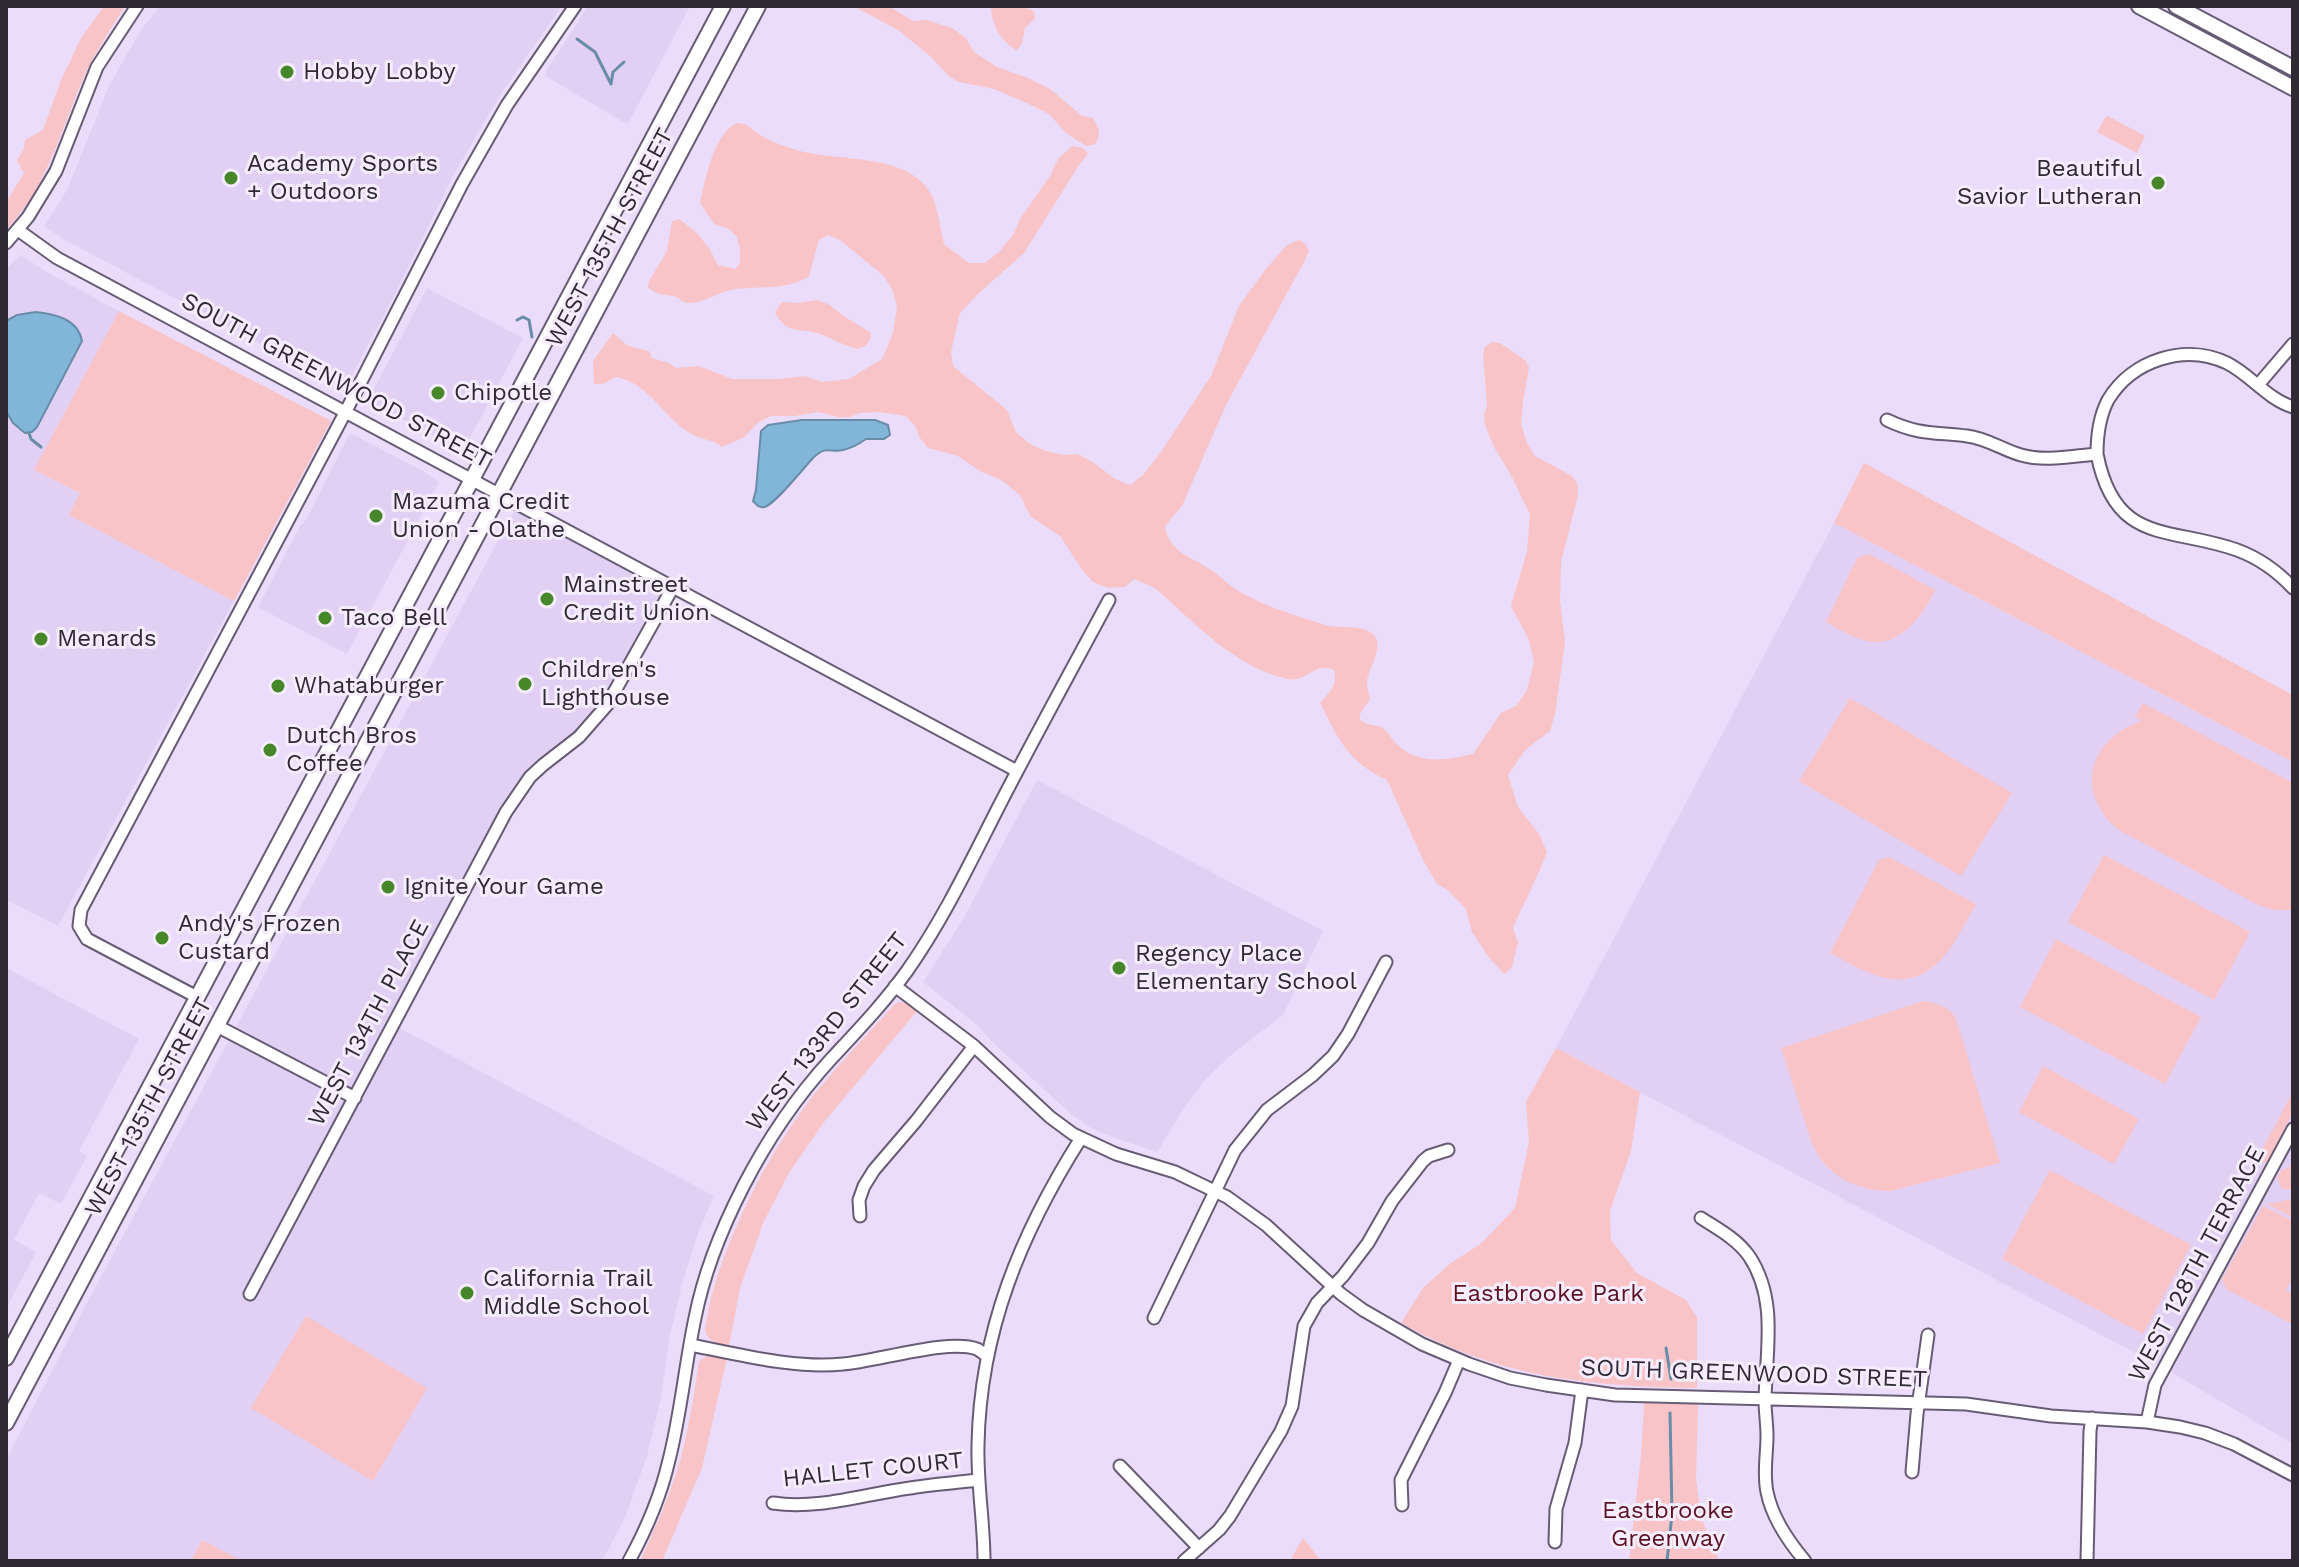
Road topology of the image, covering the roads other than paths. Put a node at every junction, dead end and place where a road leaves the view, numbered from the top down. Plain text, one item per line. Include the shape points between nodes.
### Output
1 (137, 6) edge
2 (575, 6) edge
3 (723, 6) edge
4 (758, 6) edge
5 (2139, 6) edge
6 (2176, 6) edge
7 (2293, 67) edge
8 (2293, 88) edge
9 (18, 230) junction
10 (6, 243) edge
11 (2293, 344) edge
12 (2258, 385) junction
13 (2293, 407) edge
14 (346, 411) junction
15 (1887, 420) dead end
16 (2097, 454) junction
17 (472, 479) junction
18 (500, 494) junction
19 (673, 587) junction
20 (2293, 588) edge
21 (1109, 600) dead end
22 (1017, 771) junction
23 (1386, 962) dead end
24 (895, 986) junction
25 (197, 997) junction
26 (217, 1026) junction
27 (974, 1046) junction
28 (355, 1098) junction
29 (2293, 1129) edge
30 (1081, 1138) junction
31 (1448, 1150) dead end
32 (1216, 1191) junction
33 (860, 1216) dead end
34 (1701, 1218) dead end
35 (1333, 1286) junction
36 (250, 1294) dead end
37 (1154, 1318) dead end
38 (1928, 1335) dead end
39 (690, 1345) junction
40 (987, 1356) junction
41 (6, 1358) edge
42 (1459, 1360) junction
43 (1582, 1390) junction
44 (1765, 1398) junction
45 (1919, 1402) junction
46 (2092, 1418) junction
47 (2147, 1422) junction
48 (6, 1423) edge
49 (1120, 1466) dead end
50 (1912, 1472) dead end
51 (2293, 1475) edge
52 (978, 1480) junction
53 (773, 1503) dead end
54 (1402, 1505) dead end
55 (1555, 1542) dead end
56 (1199, 1548) junction
57 (629, 1561) edge
58 (984, 1561) edge
59 (1184, 1561) edge
60 (1805, 1561) edge
61 (2087, 1561) edge

1 - 9 street via 97,67 56,171
2 - 14 street via 482,147
3 - 17 main road, WEST 135TH STREET
4 - 18 main road, WEST 135TH STREET
5 - 8 main road
6 - 7 main road
9 - 10 street
9 - 14 street, SOUTH GREENWOOD STREET via 57,258
11 - 12 street
12 - 13 street
12 - 16 street via 2208,357 2186,354 2154,362 2134,372 2108,401
14 - 17 street, SOUTH GREENWOOD STREET
14 - 25 street via 81,910 79,926 87,939
15 - 16 street via 1925,434 1977,438 2025,456
16 - 20 street via 2114,501 2135,520 2160,533 2240,551 2268,565
17 - 18 street, SOUTH GREENWOOD STREET
17 - 25 main road, WEST 135TH STREET
18 - 19 street, SOUTH GREENWOOD STREET
18 - 26 main road, WEST 135TH STREET
19 - 22 street, SOUTH GREENWOOD STREET
19 - 28 street, WEST 134TH PLACE via 607,705 579,737 530,777 506,812
21 - 22 street, WEST 133RD STREET
22 - 24 street, WEST 133RD STREET via 946,909
23 - 32 street via 1333,1056 1267,1110 1235,1150
24 - 27 street, SOUTH GREENWOOD STREET
24 - 39 street, WEST 133RD STREET via 776,1130 755,1166 714,1252
25 - 41 main road, WEST 135TH STREET
26 - 28 street
26 - 48 main road, WEST 135TH STREET
27 - 30 street, SOUTH GREENWOOD STREET via 1050,1117
27 - 33 street via 874,1170 859,1200
28 - 36 street, WEST 134TH PLACE
29 - 47 street, WEST 128TH TERRACE via 2155,1385
30 - 32 street, SOUTH GREENWOOD STREET
30 - 40 street via 1019,1252
31 - 35 street via 1423,1161
32 - 35 street, SOUTH GREENWOOD STREET via 1248,1210
32 - 37 street
34 - 44 street via 1732,1237 1761,1279 1769,1316
35 - 42 street, SOUTH GREENWOOD STREET via 1383,1323
35 - 56 street via 1304,1326 1292,1406 1281,1431 1235,1509
38 - 45 street
39 - 40 street via 842,1365 956,1347
39 - 57 street, WEST 133RD STREET via 669,1462
40 - 52 street
42 - 43 street, SOUTH GREENWOOD STREET via 1510,1378
42 - 54 street via 1401,1480
43 - 44 street, SOUTH GREENWOOD STREET
43 - 55 street via 1575,1443 1556,1509
44 - 45 street, SOUTH GREENWOOD STREET
44 - 60 street via 1766,1489 1785,1534
45 - 46 street, SOUTH GREENWOOD STREET
45 - 50 street
46 - 47 street, SOUTH GREENWOOD STREET
46 - 61 street
47 - 51 street, SOUTH GREENWOOD STREET via 2205,1433
49 - 56 street
52 - 53 street, HALLET COURT via 830,1501
52 - 58 street
56 - 59 street

